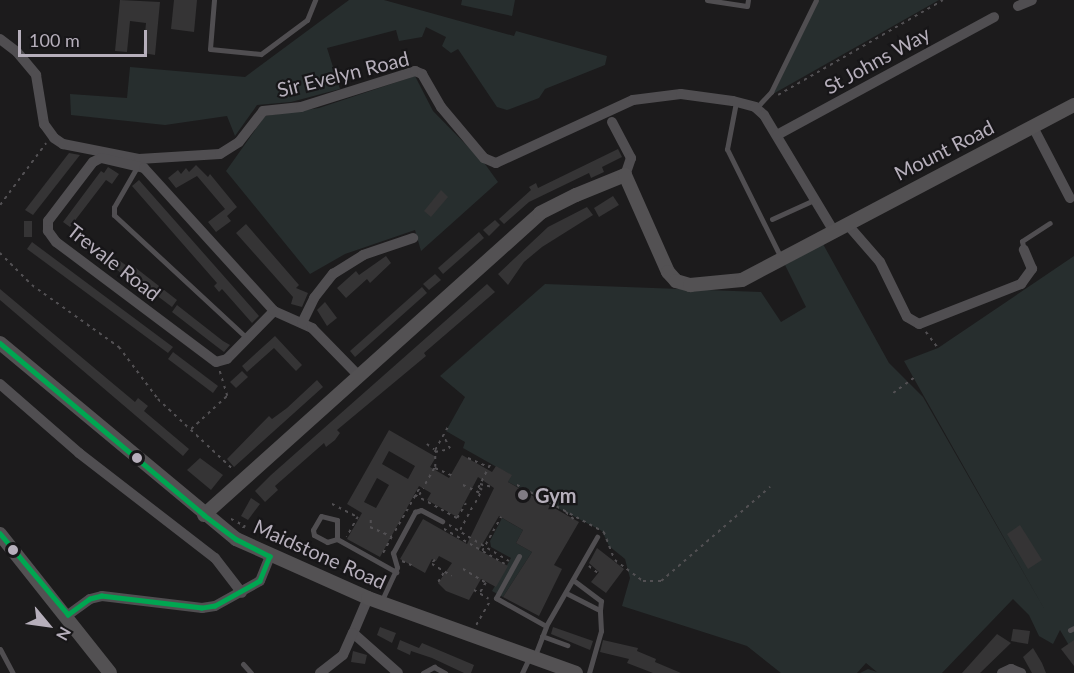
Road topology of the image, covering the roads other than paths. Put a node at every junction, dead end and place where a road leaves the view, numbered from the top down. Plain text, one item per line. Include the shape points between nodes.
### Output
1 (214, 0) edge
2 (315, 0) edge
3 (707, 0) edge
4 (748, 0) edge
5 (816, 0) edge
6 (1032, 0) edge
7 (1018, 6) dead end
8 (994, 17) dead end
9 (0, 39) edge
10 (736, 101) junction
11 (1074, 105) edge
12 (757, 107) junction
13 (612, 122) dead end
14 (1033, 127) junction
15 (777, 135) junction
16 (137, 167) junction
17 (625, 175) junction
18 (1071, 198) dead end
19 (815, 199) junction
20 (772, 219) dead end
21 (1050, 223) dead end
22 (847, 224) junction
23 (833, 230) junction
24 (413, 238) dead end
25 (1024, 250) joint
26 (781, 258) junction
27 (274, 311) junction
28 (302, 323) junction
29 (249, 339) junction
30 (0, 342) edge
31 (358, 375) junction
32 (0, 384) edge
33 (204, 515) junction
34 (442, 521) dead end
35 (0, 534) edge
36 (597, 537) dead end
37 (337, 539) junction
38 (270, 556) junction
39 (519, 556) dead end
40 (396, 572) junction
41 (573, 580) junction
42 (242, 593) junction
43 (566, 593) junction
44 (375, 600) junction
45 (600, 610) junction
46 (68, 615) junction
47 (546, 626) junction
48 (353, 633) junction
49 (542, 636) junction
50 (567, 645) dead end
51 (0, 649) edge
52 (531, 658) junction
53 (243, 664) dead end
54 (13, 673) edge
55 (111, 673) edge
56 (251, 673) edge
57 (320, 673) edge
58 (398, 673) edge
59 (423, 673) edge
60 (445, 673) edge
61 (522, 673) edge
62 (576, 673) edge
63 (589, 673) edge
64 (1002, 673) edge
65 (1021, 673) edge

1 - 2 lane via 210,49 261,54 307,20
3 - 4 lane via 747,6
5 - 12 lane via 771,92
6 - 7 street
8 - 15 street, St Johns Way
9 - 10 street, Sir Evelyn Road via 36,75 44,124 52,136 63,144 131,158 212,157 237,145 262,111 301,107 417,71 482,155 496,163 633,100 681,94
10 - 12 street, Sir Evelyn Road
10 - 26 lane via 727,149
11 - 14 street, Mount Road
12 - 15 street
13 - 17 street via 631,158
14 - 18 street
14 - 22 street, Mount Road
15 - 19 street
16 - 27 street, Trevale Road via 144,168 173,196
16 - 29 lane via 114,207 114,215
16 - 29 street, Trevale Road via 101,158 93,162 54,210 48,231 56,242 216,362 227,359
17 - 26 street, Mount Road via 668,272 676,281 690,285 742,280
17 - 31 street via 540,213
19 - 20 lane
19 - 23 street
21 - 25 lane via 1022,241
22 - 23 street, Mount Road
22 - 25 street via 880,262 907,317 920,325 1021,284 1032,269
23 - 26 street, Mount Road
24 - 28 street via 363,255 333,274 314,298
27 - 28 street, Trevale Road
27 - 29 street
28 - 31 street, Trevale Road
30 - 33 street, Maidstone Road
31 - 33 street
32 - 42 street via 79,453 215,558
33 - 38 street, Maidstone Road via 236,539
34 - 40 lane via 417,510 393,553
35 - 46 street
36 - 41 lane
37 - 37 lane via 327,542 314,535 321,516 337,520
37 - 40 lane
38 - 42 street via 260,581
38 - 44 street, Maidstone Road
39 - 47 lane via 496,598
40 - 44 lane
41 - 43 lane
41 - 45 lane via 601,601
42 - 46 street via 202,608 102,596 90,599
43 - 45 lane
43 - 47 lane
44 - 48 street
44 - 52 street, Maidstone Road
45 - 63 lane via 601,631
46 - 55 street
47 - 49 lane
48 - 57 street via 343,655
48 - 58 street
49 - 50 lane
49 - 52 lane
51 - 54 lane
52 - 61 lane
52 - 62 street, Maidstone Road
53 - 56 lane
59 - 60 lane via 434,667
64 - 65 street via 1011,669

